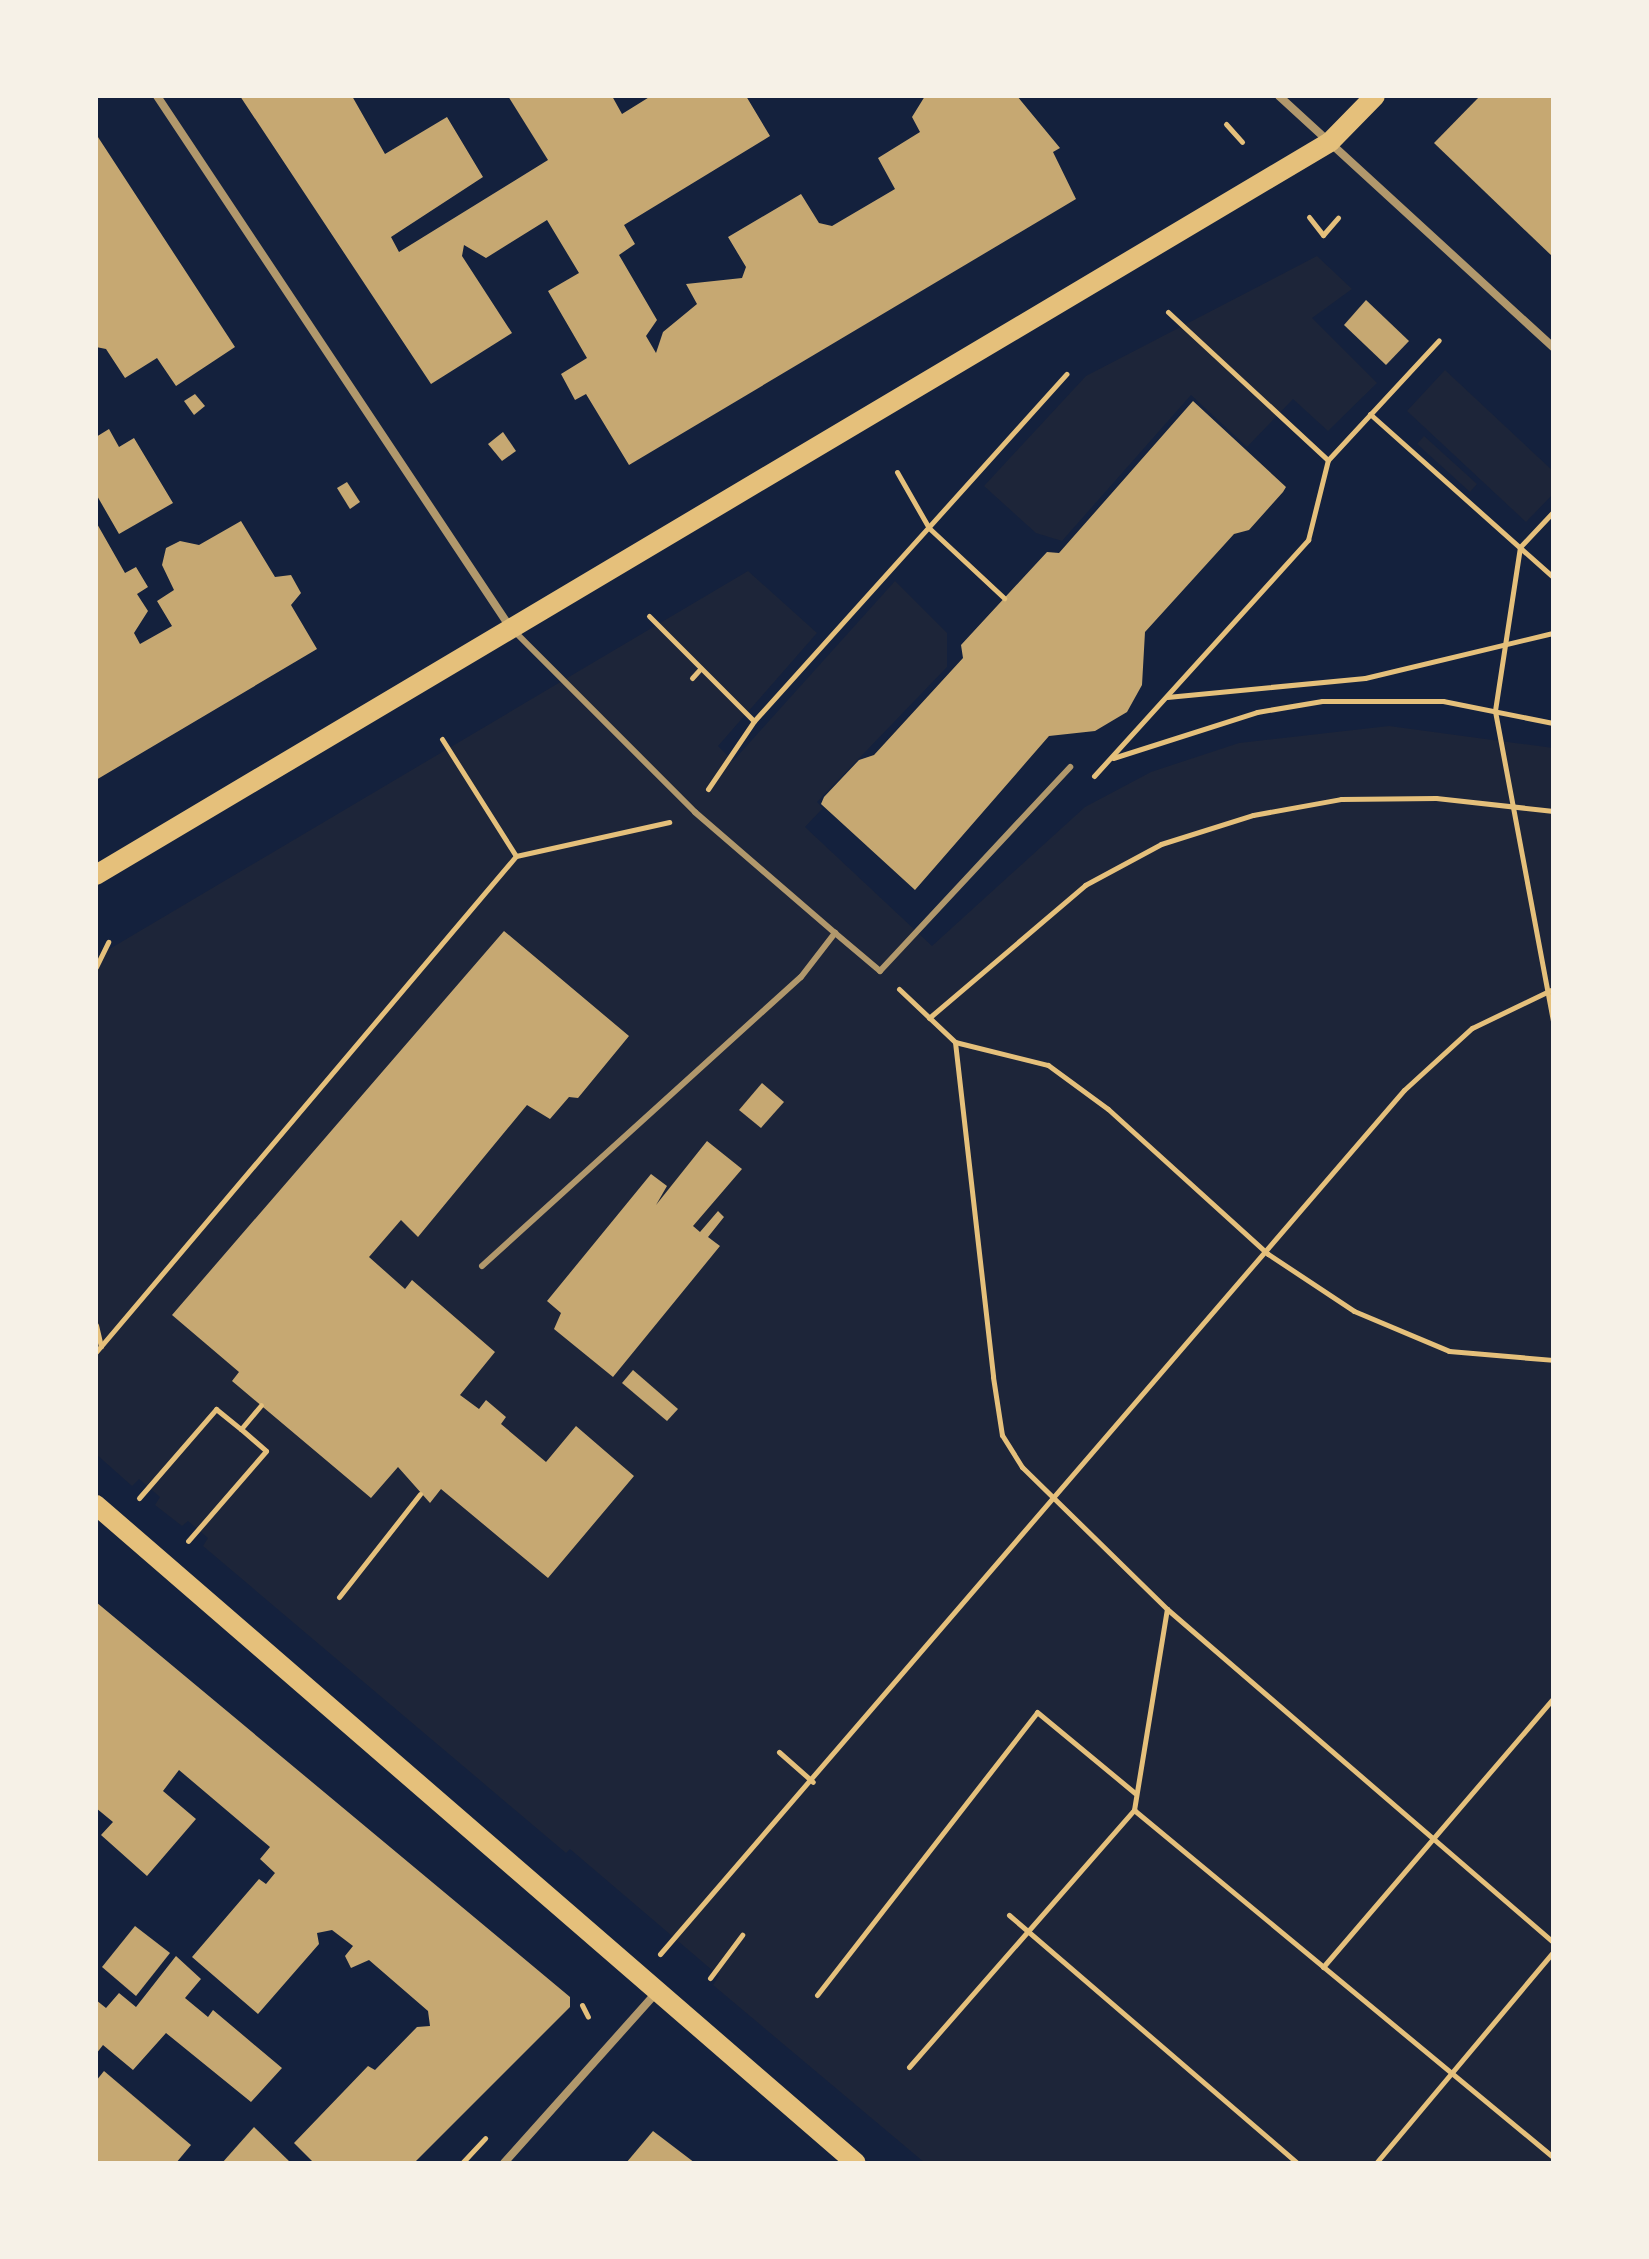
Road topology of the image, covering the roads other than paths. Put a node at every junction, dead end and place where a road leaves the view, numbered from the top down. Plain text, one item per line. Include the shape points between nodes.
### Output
1 (157, 96) edge
2 (1279, 96) edge
3 (1375, 96) edge
4 (1330, 142) junction
5 (1553, 347) edge
6 (508, 624) junction
7 (1070, 767) dead end
8 (96, 875) edge
9 (835, 933) junction
10 (482, 1266) dead end
11 (96, 1505) edge
12 (657, 1992) junction
13 (504, 2163) edge
14 (856, 2163) edge

1 - 6 street
2 - 4 street
3 - 4 main road
4 - 5 street
4 - 6 main road
6 - 8 main road
6 - 9 lane via 695,812
7 - 9 lane via 880,971
9 - 10 lane via 801,977
11 - 12 main road
12 - 13 street
12 - 14 main road

